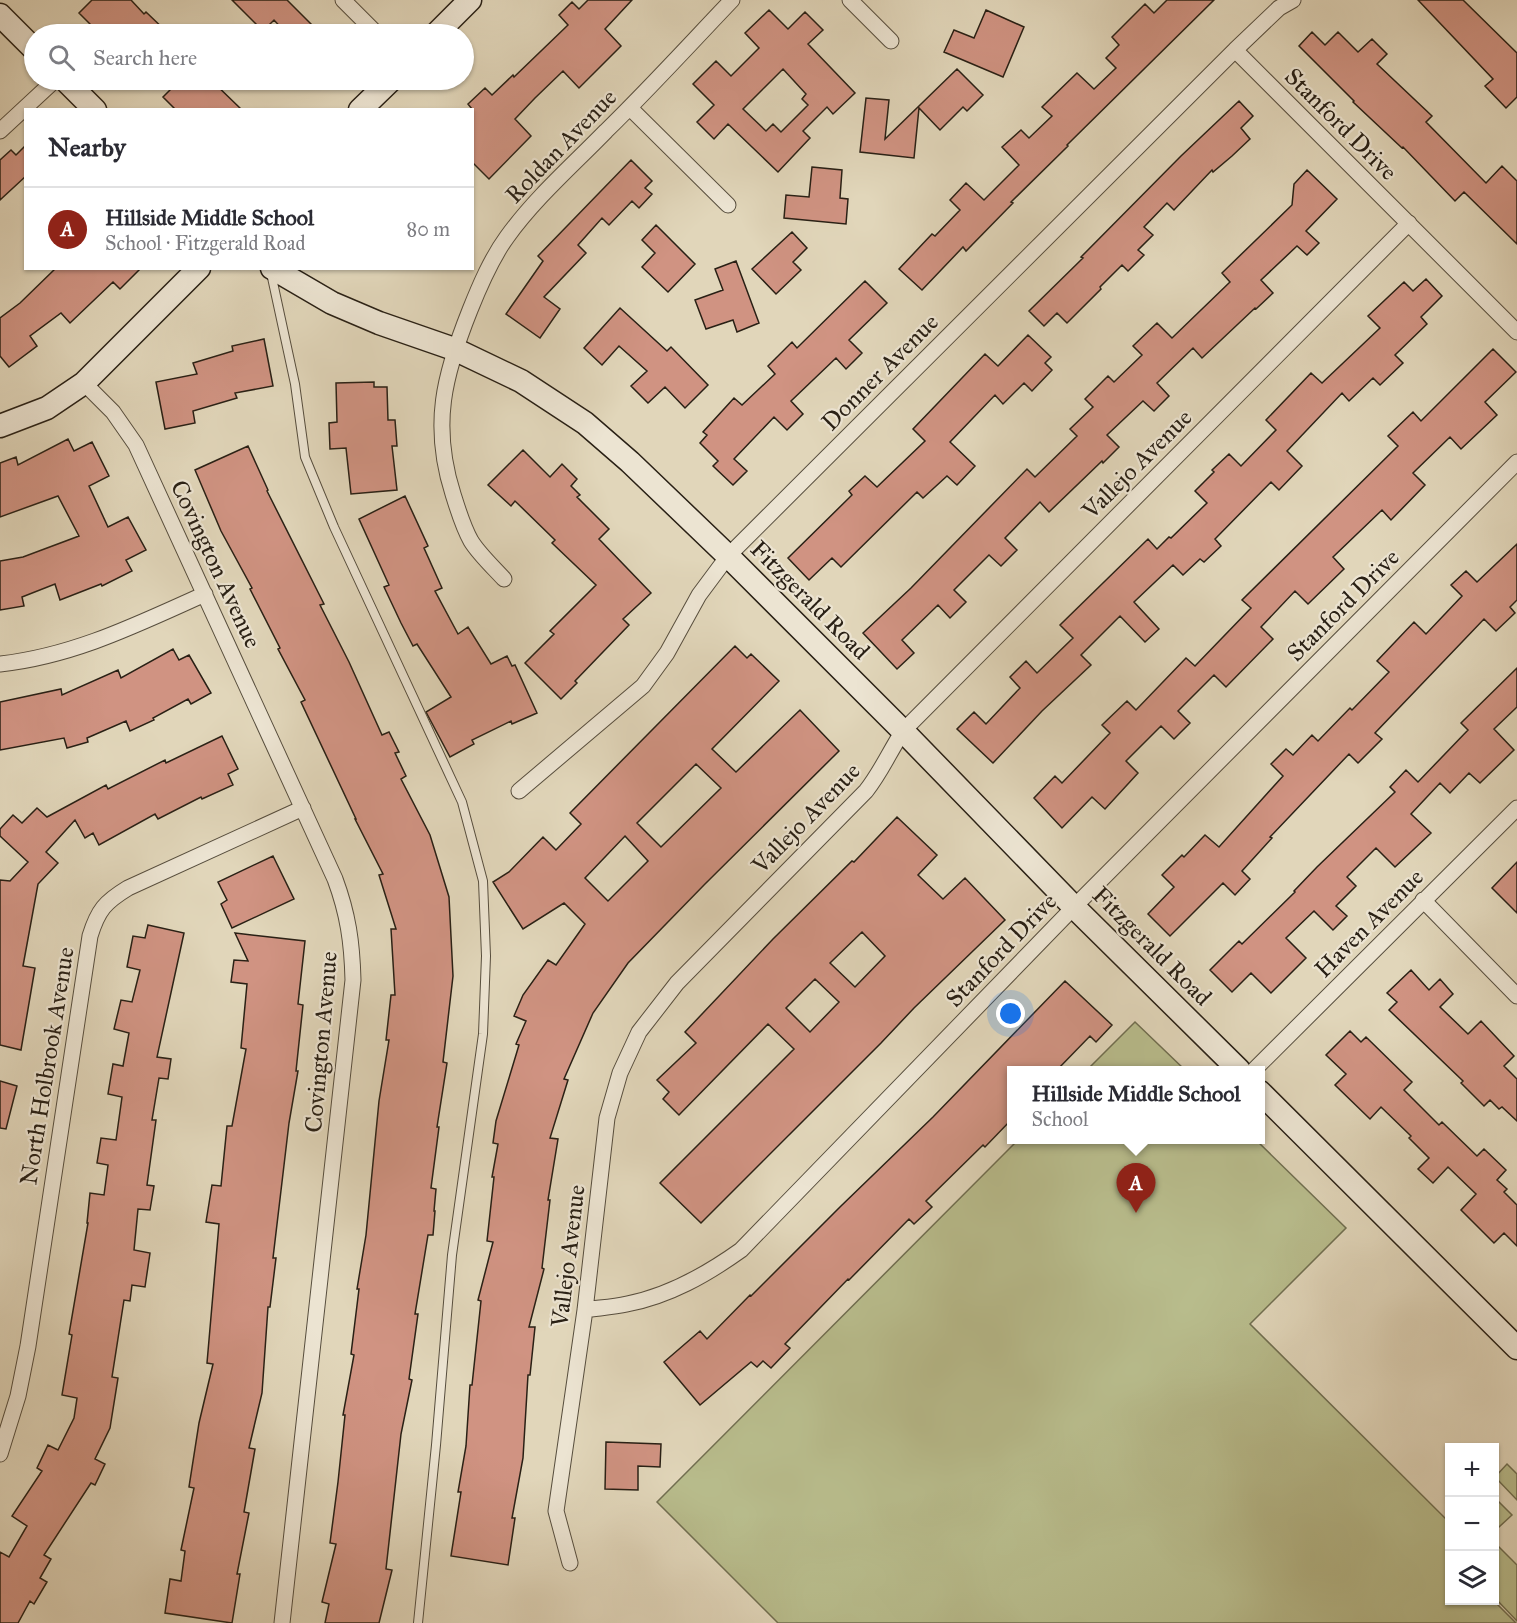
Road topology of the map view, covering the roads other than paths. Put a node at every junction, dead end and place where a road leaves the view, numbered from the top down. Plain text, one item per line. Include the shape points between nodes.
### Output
1 (343, 0) edge
2 (470, 0) edge
3 (732, 0) edge
4 (850, 0) edge
5 (1293, 0) edge
6 (0, 15) edge
7 (367, 24) edge
8 (446, 24) edge
9 (24, 39) edge
10 (891, 41) dead end
11 (1235, 50) junction
12 (45, 90) edge
13 (75, 90) edge
14 (381, 90) edge
15 (25, 108) edge
16 (93, 108) edge
17 (362, 108) edge
18 (630, 108) junction
19 (24, 109) edge
20 (0, 131) edge
21 (728, 205) dead end
22 (1409, 223) junction
23 (197, 270) edge
24 (271, 270) edge
25 (274, 270) edge
26 (1517, 332) edge
27 (454, 349) junction
28 (84, 383) junction
29 (0, 426) edge
30 (1517, 462) edge
31 (728, 556) junction
32 (504, 579) dead end
33 (205, 594) junction
34 (0, 664) edge
35 (903, 731) junction
36 (519, 791) dead end
37 (303, 808) junction
38 (1517, 808) edge
39 (1423, 900) junction
40 (1074, 907) junction
41 (1517, 996) edge
42 (1234, 1066) edge
43 (1259, 1066) edge
44 (1265, 1097) edge
45 (585, 1310) junction
46 (1517, 1348) edge
47 (0, 1454) edge
48 (570, 1563) dead end
49 (282, 1623) edge
50 (418, 1623) edge

1 - 7 street
2 - 8 main road
3 - 18 street, Roldan Avenue
4 - 10 street
5 - 11 street, Donner Avenue via 1279,8
6 - 9 main road
11 - 22 street, Stanford Drive
11 - 31 street, Donner Avenue
12 - 15 street
13 - 16 main road
14 - 17 main road
18 - 21 street
18 - 27 street, Roldan Avenue via 533,205 506,238 482,280
19 - 20 street
22 - 26 street, Stanford Drive
22 - 35 street, Vallejo Avenue
23 - 28 main road
24 - 50 lane via 295,384 305,457 462,802 483,881 483,1034 452,1255
25 - 27 main road, Fitzgerald Road via 332,303
27 - 31 main road, Fitzgerald Road via 521,381 585,423
27 - 32 street, Roldan Avenue via 442,408 447,474 471,541
28 - 29 main road via 47,408
28 - 33 street, Covington Avenue via 113,412 136,445
30 - 40 street, Stanford Drive
31 - 35 main road, Fitzgerald Road
31 - 36 street, Donner Avenue via 643,686
33 - 34 street via 105,639 60,653
33 - 37 street, Covington Avenue
35 - 40 main road, Fitzgerald Road
35 - 45 street, Vallejo Avenue via 866,791 677,983 639,1032 620,1073 607,1118
37 - 47 street, North Holbrook Avenue via 128,888 110,899 97,915 90,936 28,1346
37 - 49 street, Covington Avenue via 345,906 353,980
38 - 39 street, Haven Avenue
39 - 41 street
39 - 43 street, Haven Avenue
40 - 42 main road, Fitzgerald Road
40 - 45 street, Stanford Drive via 741,1250 711,1271 669,1292 628,1304
44 - 46 main road
45 - 48 street, Vallejo Avenue via 556,1511

